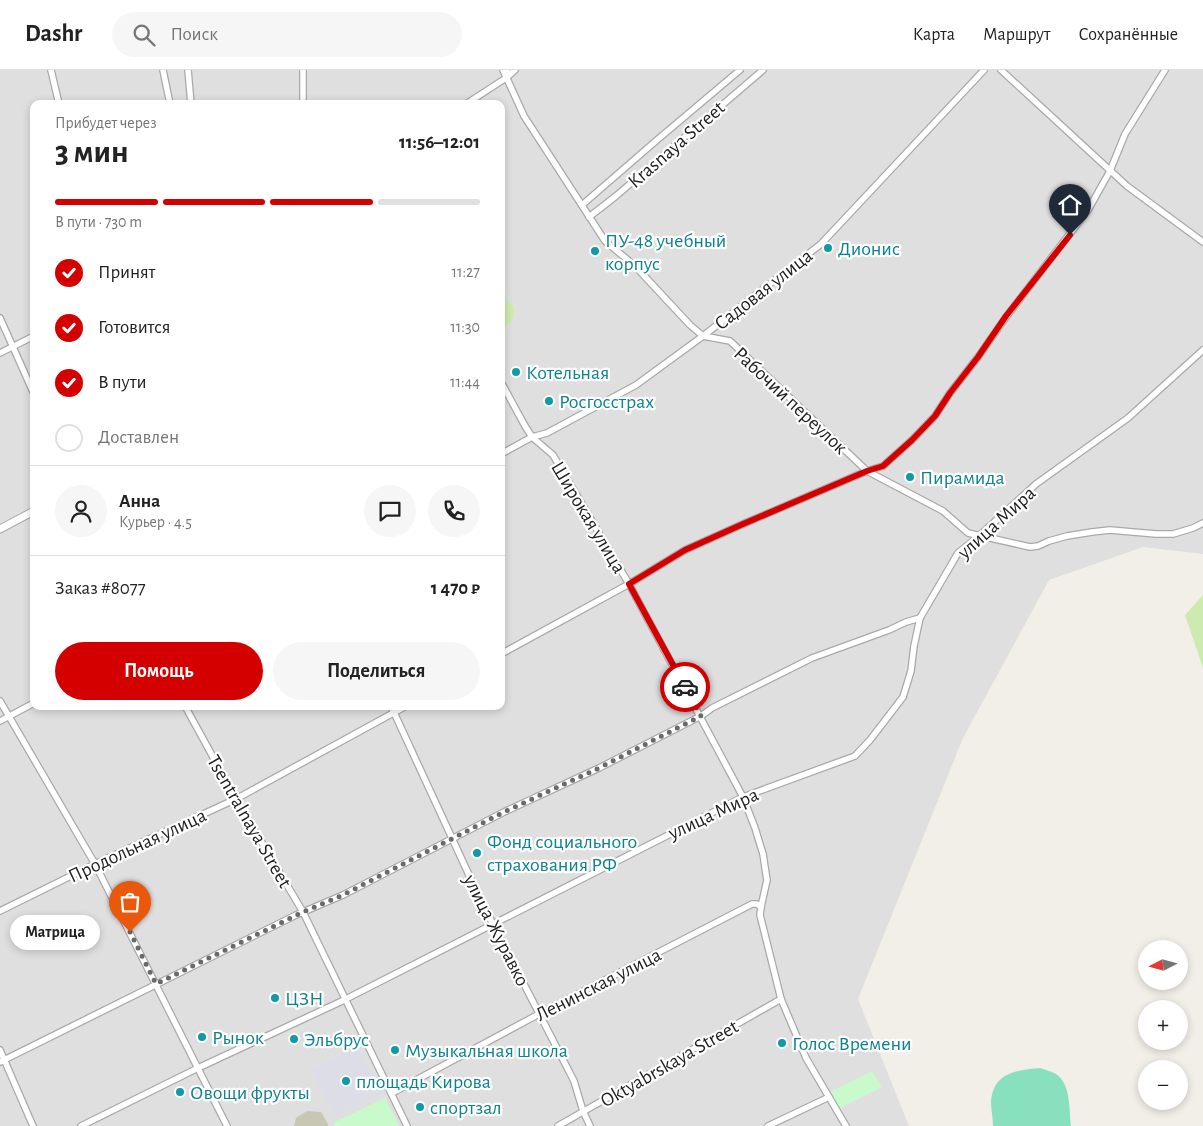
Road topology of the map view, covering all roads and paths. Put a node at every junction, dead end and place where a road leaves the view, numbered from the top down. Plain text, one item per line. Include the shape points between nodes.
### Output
1 (51, 70) edge
2 (163, 70) edge
3 (188, 70) edge
4 (303, 70) edge
5 (503, 70) edge
6 (507, 70) edge
7 (515, 70) edge
8 (740, 70) edge
9 (762, 70) edge
10 (984, 70) edge
11 (1001, 70) edge
12 (1165, 70) edge
13 (506, 78) junction
14 (58, 100) edge
15 (169, 100) edge
16 (191, 100) edge
17 (303, 100) edge
18 (472, 100) edge
19 (1110, 171) junction
20 (582, 205) junction
21 (589, 217) junction
22 (1203, 242) edge
23 (0, 318) edge
24 (703, 336) junction
25 (30, 338) edge
26 (13, 347) junction
27 (1203, 350) edge
28 (0, 352) edge
29 (30, 385) edge
30 (505, 389) edge
31 (532, 437) junction
32 (505, 452) edge
33 (867, 471) junction
34 (30, 513) edge
35 (1203, 523) edge
36 (0, 529) edge
37 (979, 536) junction
38 (629, 584) junction
39 (920, 618) junction
40 (505, 652) edge
41 (0, 701) edge
42 (30, 705) edge
43 (186, 710) edge
44 (393, 710) edge
45 (399, 710) edge
46 (394, 713) junction
47 (8, 716) junction
48 (701, 716) junction
49 (0, 721) edge
50 (743, 796) junction
51 (236, 799) junction
52 (452, 839) junction
53 (95, 864) junction
54 (763, 896) junction
55 (752, 904) junction
56 (761, 907) junction
57 (0, 911) edge
58 (303, 912) junction
59 (493, 923) junction
60 (156, 984) junction
61 (346, 999) junction
62 (781, 1000) junction
63 (539, 1014) junction
64 (0, 1050) edge
65 (2, 1061) edge
66 (198, 1068) junction
67 (392, 1093) junction
68 (829, 1097) junction
69 (583, 1112) junction
70 (33, 1126) edge
71 (81, 1126) edge
72 (227, 1126) edge
73 (407, 1126) edge
74 (558, 1126) edge
75 (590, 1126) edge
76 (768, 1126) edge
77 (846, 1126) edge

1 - 14 street
2 - 15 street
3 - 16 street
4 - 17 street
5 - 13 street, Рабочий переулок
6 - 13 street
7 - 13 street
8 - 20 street, Krasnaya Street
9 - 21 street, Krasnaya Street
10 - 24 street, Садовая улица via 821,244
11 - 19 street
12 - 19 street via 1125,134
13 - 18 street
13 - 20 street, Рабочий переулок via 524,116
19 - 22 street
19 - 33 street via 1088,210 1006,316 935,416 883,466
20 - 21 street, Рабочий переулок
21 - 24 street, Рабочий переулок via 605,241 635,266
23 - 26 street
24 - 31 street, Садовая улица via 636,385 547,434
24 - 33 street, Рабочий переулок via 730,342
25 - 26 street
26 - 28 street
26 - 29 street
27 - 37 street, улица Мира via 1128,418 1036,484
30 - 31 street, Широкая улица
31 - 32 street, Садовая улица
31 - 38 street, Широкая улица via 553,455
33 - 37 street, Рабочий переулок via 943,511 968,533
33 - 38 street via 685,550
34 - 36 street
35 - 37 street, Рабочий переулок via 1173,534 1110,530 1067,536 1030,547
37 - 39 street, улица Мира via 958,553
38 - 40 street
38 - 48 street, Широкая улица
39 - 48 street via 812,658
39 - 50 street, улица Мира via 904,697 855,756
41 - 47 street
42 - 47 street
43 - 51 street, Tsentralnaya Street
44 - 46 street, улица Журавко
45 - 46 street, Продольная улица
46 - 51 street, Продольная улица
46 - 52 street, улица Журавко
47 - 49 street
47 - 53 street
48 - 50 street, Широкая улица
48 - 52 street
50 - 54 street, Широкая улица via 763,854 767,880
50 - 59 street, улица Мира
51 - 53 street, Продольная улица
51 - 58 street, Tsentralnaya Street
52 - 58 street
52 - 59 street, улица Журавко
53 - 57 street, Продольная улица
53 - 60 street
54 - 55 street, Ленинская улица
54 - 56 street, Широкая улица
55 - 56 street
55 - 63 street, Ленинская улица
56 - 62 street, Широкая улица via 761,920
58 - 60 street
58 - 61 street, Tsentralnaya Street
59 - 61 street, улица Мира
59 - 63 street, улица Журавко
60 - 65 street
60 - 66 street
61 - 66 street, улица Мира
61 - 67 street, Tsentralnaya Street
62 - 68 street, Широкая улица via 806,1058
62 - 69 street, Oktyabrskaya Street
63 - 67 street, Ленинская улица
63 - 69 street, улица Журавко via 574,1081
64 - 65 street
65 - 70 street
66 - 71 street, улица Мира
66 - 72 street
67 - 73 street, Tsentralnaya Street
68 - 76 street
68 - 77 street, Широкая улица
69 - 74 street, Oktyabrskaya Street
69 - 75 street, улица Журавко

